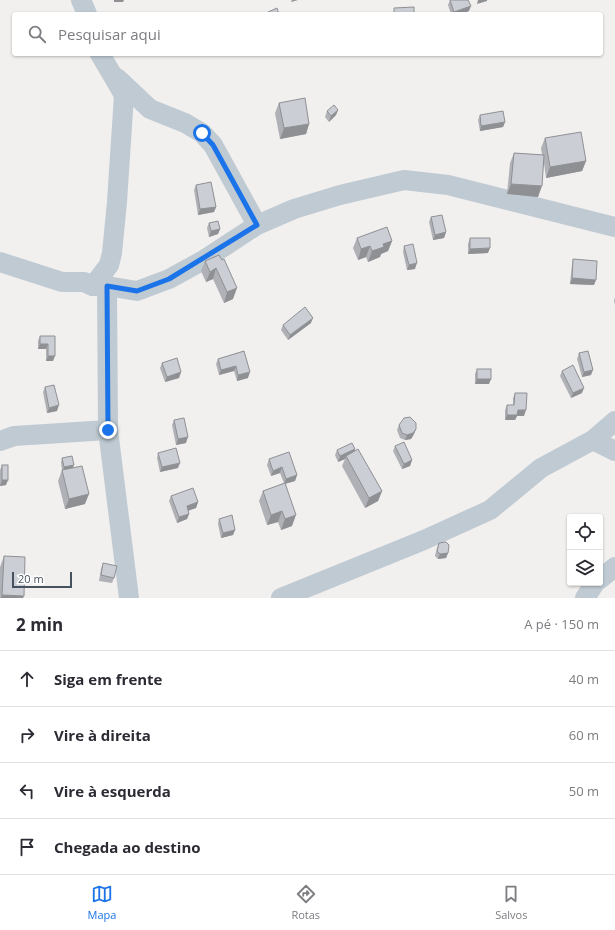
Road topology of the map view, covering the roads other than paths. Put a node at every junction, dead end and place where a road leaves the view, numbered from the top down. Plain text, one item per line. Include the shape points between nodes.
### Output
1 (81, 0) edge
2 (86, 12) edge
3 (101, 56) edge
4 (110, 72) junction
5 (257, 225) junction
6 (615, 227) edge
7 (0, 262) edge
8 (100, 286) junction
9 (615, 422) edge
10 (108, 430) junction
11 (0, 440) edge
12 (593, 440) junction
13 (615, 451) edge
14 (615, 567) edge
15 (603, 577) edge
16 (593, 586) edge
17 (129, 598) edge
18 (281, 598) edge
19 (585, 598) edge

1 - 2 street
3 - 4 street
4 - 5 street via 150,108 185,123 210,141
4 - 8 street via 124,95 112,253
5 - 6 street via 294,209 404,180 448,184
5 - 8 street via 169,279 137,291
7 - 8 street via 62,282 84,282
8 - 10 street
9 - 12 street
10 - 11 street via 14,436
10 - 17 street
12 - 13 street
12 - 18 street via 541,468 490,510 424,540
14 - 15 street
16 - 19 street

